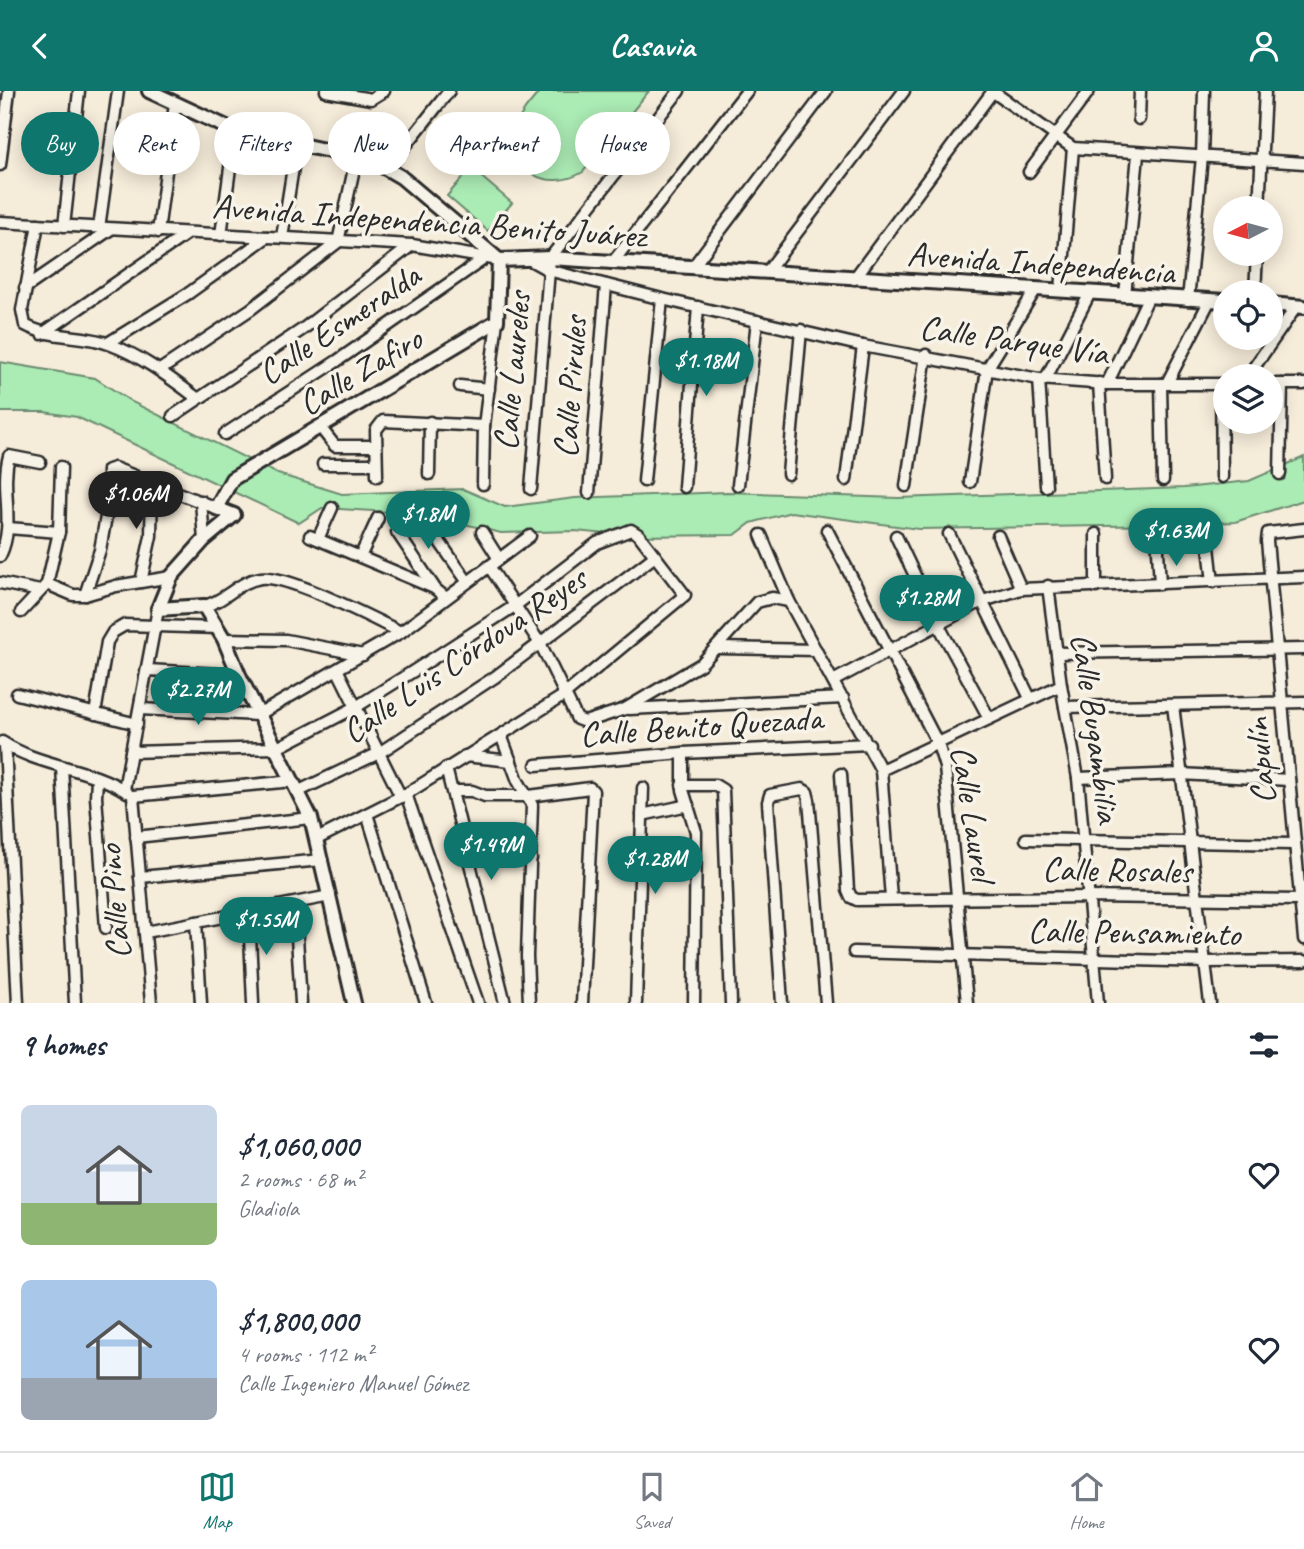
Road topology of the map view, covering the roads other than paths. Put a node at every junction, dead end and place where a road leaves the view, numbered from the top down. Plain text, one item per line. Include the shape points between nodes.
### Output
1 (9, 91) edge
2 (79, 91) edge
3 (118, 91) edge
4 (326, 91) edge
5 (384, 91) edge
6 (449, 91) edge
7 (679, 91) edge
8 (747, 91) edge
9 (826, 91) edge
10 (904, 91) edge
11 (993, 91) edge
12 (1089, 91) edge
13 (1140, 91) edge
14 (1204, 91) edge
15 (1265, 91) edge
16 (155, 93) edge
17 (176, 104) junction
18 (1139, 119) dead end
19 (214, 122) edge
20 (1055, 137) junction
21 (411, 139) edge
22 (1073, 148) junction
23 (1138, 154) junction
24 (1202, 157) junction
25 (1262, 160) junction
26 (1304, 163) edge
27 (0, 165) edge
28 (1029, 172) dead end
29 (228, 175) edge
30 (292, 175) edge
31 (353, 175) edge
32 (396, 175) edge
33 (1260, 196) edge
34 (0, 222) edge
35 (38, 224) junction
36 (64, 226) junction
37 (99, 228) junction
38 (111, 229) junction
39 (158, 232) junction
40 (189, 233) junction
41 (221, 235) junction
42 (267, 237) junction
43 (282, 237) junction
44 (338, 241) junction
45 (412, 245) junction
46 (484, 258) junction
47 (499, 260) junction
48 (612, 263) junction
49 (549, 264) junction
50 (692, 268) junction
51 (766, 272) junction
52 (854, 279) junction
53 (606, 285) junction
54 (25, 288) junction
55 (1035, 289) junction
56 (1062, 291) junction
57 (1090, 293) junction
58 (1125, 296) junction
59 (1148, 298) junction
60 (662, 299) junction
61 (1188, 300) junction
62 (1210, 300) junction
63 (1213, 300) edge
64 (698, 307) junction
65 (1300, 307) edge
66 (497, 321) junction
67 (757, 321) junction
68 (801, 330) junction
69 (42, 334) junction
70 (108, 343) junction
71 (863, 346) junction
72 (926, 355) junction
73 (1257, 364) edge
74 (987, 369) junction
75 (160, 370) junction
76 (1042, 379) junction
77 (1304, 383) edge
78 (1103, 384) junction
79 (1164, 384) junction
80 (1213, 384) edge
81 (1283, 384) edge
82 (460, 386) dead end
83 (489, 390) junction
84 (197, 398) junction
85 (173, 416) dead end
86 (430, 422) junction
87 (484, 426) junction
88 (320, 427) junction
89 (225, 434) dead end
90 (1222, 434) edge
91 (1281, 434) edge
92 (376, 446) junction
93 (40, 462) dead end
94 (323, 464) dead end
95 (376, 464) junction
96 (61, 467) dead end
97 (429, 474) dead end
98 (788, 474) dead end
99 (1280, 474) dead end
100 (377, 476) dead end
101 (1222, 477) dead end
102 (1105, 479) dead end
103 (846, 480) dead end
104 (1163, 480) dead end
105 (644, 481) dead end
106 (152, 482) junction
107 (970, 482) dead end
108 (483, 484) dead end
109 (738, 485) dead end
110 (1046, 486) dead end
111 (684, 487) dead end
112 (906, 487) dead end
113 (1, 489) edge
114 (531, 489) dead end
115 (589, 493) dead end
116 (201, 501) junction
117 (216, 508) junction
118 (332, 508) dead end
119 (378, 518) dead end
120 (8, 528) junction
121 (1304, 529) edge
122 (827, 530) dead end
123 (59, 532) junction
124 (397, 532) dead end
125 (482, 532) dead end
126 (949, 534) dead end
127 (1096, 534) dead end
128 (1157, 534) dead end
129 (761, 535) dead end
130 (530, 536) dead end
131 (897, 536) dead end
132 (998, 536) dead end
133 (437, 538) dead end
134 (1208, 538) dead end
135 (204, 540) junction
136 (0, 556) edge
137 (360, 557) junction
138 (655, 557) junction
139 (499, 559) junction
140 (489, 566) junction
141 (171, 577) junction
142 (1304, 577) edge
143 (1269, 578) junction
144 (141, 582) junction
145 (467, 582) junction
146 (1213, 582) junction
147 (0, 583) edge
148 (1160, 584) junction
149 (1048, 586) junction
150 (43, 587) junction
151 (1096, 587) junction
152 (434, 588) junction
153 (1021, 589) junction
154 (85, 595) junction
155 (445, 597) junction
156 (789, 601) junction
157 (980, 602) junction
158 (204, 605) junction
159 (516, 605) junction
160 (158, 609) junction
161 (21, 612) dead end
162 (938, 624) junction
163 (155, 627) junction
164 (401, 632) junction
165 (221, 633) junction
166 (541, 645) junction
167 (718, 648) junction
168 (1279, 648) junction
169 (1304, 649) edge
170 (816, 650) junction
171 (887, 651) junction
172 (1057, 653) junction
173 (363, 655) junction
174 (147, 670) junction
175 (338, 671) junction
176 (239, 675) junction
177 (833, 681) junction
178 (1061, 685) junction
179 (17, 694) dead end
180 (563, 696) junction
181 (843, 698) junction
182 (1030, 698) junction
183 (1304, 702) edge
184 (1283, 703) junction
185 (1173, 705) junction
186 (356, 707) junction
187 (1065, 707) junction
188 (140, 709) junction
189 (625, 709) junction
190 (95, 714) junction
191 (258, 715) junction
192 (989, 718) junction
193 (137, 724) junction
194 (501, 735) junction
195 (3, 743) edge
196 (869, 744) junction
197 (938, 744) junction
198 (277, 748) junction
199 (131, 753) junction
200 (379, 753) junction
201 (683, 753) junction
202 (464, 756) junction
203 (511, 761) junction
204 (536, 765) dead end
205 (61, 767) junction
206 (446, 768) junction
207 (881, 770) junction
208 (841, 774) dead end
209 (1181, 774) junction
210 (1078, 778) junction
211 (97, 779) junction
212 (1289, 780) junction
213 (682, 785) junction
214 (296, 786) junction
215 (643, 788) dead end
216 (124, 789) junction
217 (453, 791) junction
218 (404, 795) junction
219 (133, 796) junction
220 (529, 796) junction
221 (688, 806) junction
222 (367, 814) junction
223 (642, 815) junction
224 (311, 818) junction
225 (1298, 821) edge
226 (136, 837) junction
227 (317, 839) junction
228 (1026, 839) dead end
229 (1083, 839) junction
230 (1190, 842) junction
231 (1294, 844) junction
232 (493, 856) dead end
233 (531, 859) junction
234 (322, 860) junction
235 (140, 877) junction
236 (330, 896) junction
237 (958, 896) junction
238 (1089, 897) junction
239 (891, 898) junction
240 (1196, 899) junction
241 (1300, 900) junction
242 (295, 904) junction
243 (249, 913) junction
244 (196, 922) junction
245 (106, 928) dead end
246 (146, 932) junction
247 (1304, 939) edge
248 (854, 952) dead end
249 (963, 957) junction
250 (1096, 958) junction
251 (1304, 961) edge
252 (1205, 962) junction
253 (18, 1003) edge
254 (75, 1003) edge
255 (151, 1003) edge
256 (201, 1003) edge
257 (253, 1003) edge
258 (301, 1003) edge
259 (354, 1003) edge
260 (426, 1003) edge
261 (478, 1003) edge
262 (505, 1003) edge
263 (529, 1003) edge
264 (582, 1003) edge
265 (636, 1003) edge
266 (694, 1003) edge
267 (732, 1003) edge
268 (782, 1003) edge
269 (826, 1003) edge
270 (967, 1003) edge
271 (1098, 1003) edge
272 (1210, 1003) edge

1 - 27 street
2 - 36 street
3 - 37 street
4 - 5 street via 371,99
6 - 21 street
7 - 49 street
8 - 48 street
9 - 50 street
10 - 51 street
11 - 20 street
11 - 52 street
12 - 20 street
13 - 18 street
14 - 24 street
15 - 25 street
16 - 17 street
17 - 19 street
17 - 39 street
20 - 22 street
20 - 28 street
22 - 23 street
22 - 56 street
23 - 24 street
23 - 58 street
24 - 25 street
24 - 61 street
25 - 26 street
25 - 33 street
29 - 41 street
30 - 43 street
31 - 44 street
32 - 47 street
34 - 35 street, Avenida Independencia Benito Juárez
35 - 36 street, Avenida Independencia Benito Juárez
35 - 54 street
36 - 37 street, Avenida Independencia Benito Juárez
37 - 38 street, Avenida Independencia Benito Juárez
38 - 39 street, Avenida Independencia Benito Juárez
38 - 54 street
39 - 40 street, Avenida Independencia Benito Juárez
40 - 41 street, Avenida Independencia Benito Juárez
40 - 69 street
41 - 42 street, Avenida Independencia Benito Juárez
42 - 43 street, Avenida Independencia Benito Juárez
42 - 70 street
43 - 44 street, Avenida Independencia Benito Juárez
44 - 45 street, Avenida Independencia Benito Juárez
44 - 75 street via 251,309
45 - 46 street, Avenida Independencia Benito Juárez
45 - 84 street via 303,330
46 - 47 street, Avenida Independencia Benito Juárez
46 - 89 street, Calle Esmeralda
47 - 49 street, Avenida Independencia Benito Juárez
47 - 66 street
48 - 49 street, Avenida Independencia Benito Juárez
48 - 50 street, Avenida Independencia Benito Juárez
49 - 53 street, Calle Parque Vía
49 - 114 street, Calle Laureles
50 - 51 street, Avenida Independencia Benito Juárez
51 - 52 street, Avenida Independencia Benito Juárez
52 - 55 street, Avenida Independencia
53 - 60 street, Calle Parque Vía
53 - 115 street, Calle Pirules
54 - 69 street via 25,325
55 - 56 street, Avenida Independencia
55 - 74 street
56 - 57 street, Avenida Independencia
57 - 58 street, Avenida Independencia
57 - 76 street
58 - 59 street, Avenida Independencia
59 - 61 street, Avenida Independencia
59 - 78 street
60 - 64 street, Calle Parque Vía
60 - 105 street
61 - 62 street, Avenida Independencia
62 - 63 street, Avenida Independencia
62 - 79 street
64 - 67 street, Calle Parque Vía
64 - 111 street
65 - 73 street
66 - 83 street
66 - 88 street, Calle Zafiro
67 - 68 street, Calle Parque Vía
67 - 109 street
68 - 71 street, Calle Parque Vía
68 - 98 street
69 - 70 street
70 - 75 street
71 - 72 street, Calle Parque Vía
71 - 103 street
72 - 74 street, Calle Parque Vía
72 - 112 street
74 - 76 street, Calle Parque Vía
74 - 107 street
75 - 84 street
76 - 78 street, Calle Parque Vía
76 - 110 street
77 - 81 street
78 - 79 street, Calle Parque Vía
78 - 102 street
79 - 80 street, Calle Parque Vía
79 - 104 street
82 - 83 street
83 - 87 street
84 - 85 street
86 - 87 street
86 - 92 street via 383,421 376,430
86 - 97 street
87 - 108 street
88 - 92 street via 335,446
88 - 117 street, Calle Zafiro via 232,479
90 - 101 street
91 - 99 street
92 - 95 street
93 - 113 street via 9,456
94 - 95 street
95 - 100 street
96 - 123 street
106 - 116 street
106 - 144 street via 151,536
106 - 154 street via 114,468 108,470 100,550
113 - 120 street
116 - 117 street
116 - 135 street
117 - 135 street via 234,515
118 - 137 street via 314,538
119 - 137 street
120 - 123 street
120 - 136 street
121 - 143 street, Capulín via 1268,533
122 - 171 street, Calle Laurel
123 - 150 street
124 - 152 street
125 - 139 street
126 - 157 street
127 - 151 street
128 - 148 street
129 - 156 street
130 - 139 street
131 - 162 street
132 - 153 street
133 - 145 street
134 - 146 street
135 - 141 street
137 - 152 street
138 - 159 street via 631,530 597,543
138 - 166 street, Calle Luis Córdova Reyes
138 - 180 street via 685,595
139 - 140 street
140 - 145 street
140 - 159 street
141 - 144 street
141 - 160 street
142 - 143 street
143 - 146 street
143 - 168 street, Capulín
144 - 154 street
145 - 155 street
146 - 148 street
147 - 150 street
148 - 151 street
149 - 151 street
149 - 153 street
149 - 172 street, Calle Bugambilia
150 - 154 street
150 - 161 street
152 - 155 street
153 - 157 street
155 - 164 street
156 - 167 street via 772,598 757,602
156 - 170 street
157 - 162 street
157 - 182 street
158 - 160 street
158 - 164 street via 262,578 296,586
158 - 165 street
159 - 166 street
159 - 186 street
160 - 163 street
162 - 171 street
162 - 192 street
163 - 165 street
163 - 174 street
163 - 190 street via 125,625 113,632 107,642
164 - 173 street
165 - 173 street
165 - 176 street
166 - 180 street
166 - 200 street, Calle Luis Córdova Reyes
167 - 170 street
167 - 189 street via 678,680
168 - 169 street
168 - 172 street
168 - 184 street, Capulín
170 - 177 street
171 - 177 street
171 - 197 street, Calle Laurel
172 - 178 street, Calle Bugambilia
173 - 175 street
174 - 176 street
174 - 188 street
175 - 186 street
175 - 191 street
176 - 191 street
177 - 181 street
178 - 182 street
178 - 187 street, Calle Bugambilia
179 - 190 street
180 - 189 street via 577,719 585,722
180 - 194 street
181 - 189 street
181 - 196 street
182 - 192 street
183 - 184 street
184 - 185 street
184 - 212 street, Capulín
185 - 187 street
185 - 209 street
186 - 198 street
186 - 200 street
187 - 210 street, Calle Bugambilia
188 - 191 street
188 - 193 street
190 - 193 street
191 - 198 street
192 - 197 street
193 - 199 street
194 - 202 street
194 - 203 street
195 - 205 street via 32,760
195 - 253 street
196 - 201 street, Calle Benito Quezada
196 - 207 street
197 - 207 street
197 - 237 street, Calle Laurel
198 - 199 street
198 - 214 street
199 - 216 street
200 - 214 street, Calle Luis Córdova Reyes
200 - 218 street
201 - 204 street, Calle Benito Quezada
201 - 213 street
202 - 203 street
202 - 206 street
203 - 220 street
205 - 211 street
205 - 254 street
206 - 217 street
206 - 218 street
207 - 239 street
208 - 239 street, Calle Rosales via 850,897
209 - 210 street
209 - 212 street
209 - 230 street
210 - 229 street, Calle Bugambilia
211 - 216 street
211 - 245 street
212 - 225 street, Capulín
213 - 221 street
213 - 267 street via 715,785 723,790
214 - 219 street
214 - 224 street
215 - 223 street
216 - 219 street
217 - 220 street
217 - 262 street
218 - 222 street
218 - 261 street
219 - 226 street, Calle Pino
220 - 233 street
220 - 264 street via 593,790
221 - 223 street
221 - 266 street via 696,832
222 - 227 street
222 - 260 street
223 - 265 street
224 - 226 street
224 - 227 street
225 - 231 street, Capulín
226 - 235 street, Calle Pino
227 - 234 street
228 - 229 street
229 - 230 street
229 - 238 street, Calle Bugambilia
230 - 231 street
230 - 240 street
231 - 241 street, Capulín
232 - 233 street
233 - 263 street
234 - 235 street
234 - 236 street
235 - 246 street, Calle Pino
236 - 242 street
236 - 259 street
237 - 238 street, Calle Rosales
237 - 239 street, Calle Rosales
237 - 249 street, Calle Laurel
238 - 240 street, Calle Rosales
238 - 250 street, Calle Bugambilia
240 - 241 street, Calle Rosales
240 - 252 street
241 - 247 street, Capulín
242 - 243 street
242 - 258 street
243 - 244 street
243 - 257 street
244 - 246 street
244 - 256 street
246 - 255 street, Calle Pino
248 - 249 street, Calle Pensamiento
249 - 250 street, Calle Pensamiento
249 - 270 street, Calle Laurel
250 - 252 street, Calle Pensamiento
250 - 271 street, Calle Bugambilia
251 - 252 street, Calle Pensamiento
252 - 272 street
268 - 269 street via 768,802 775,793 802,789 807,792

